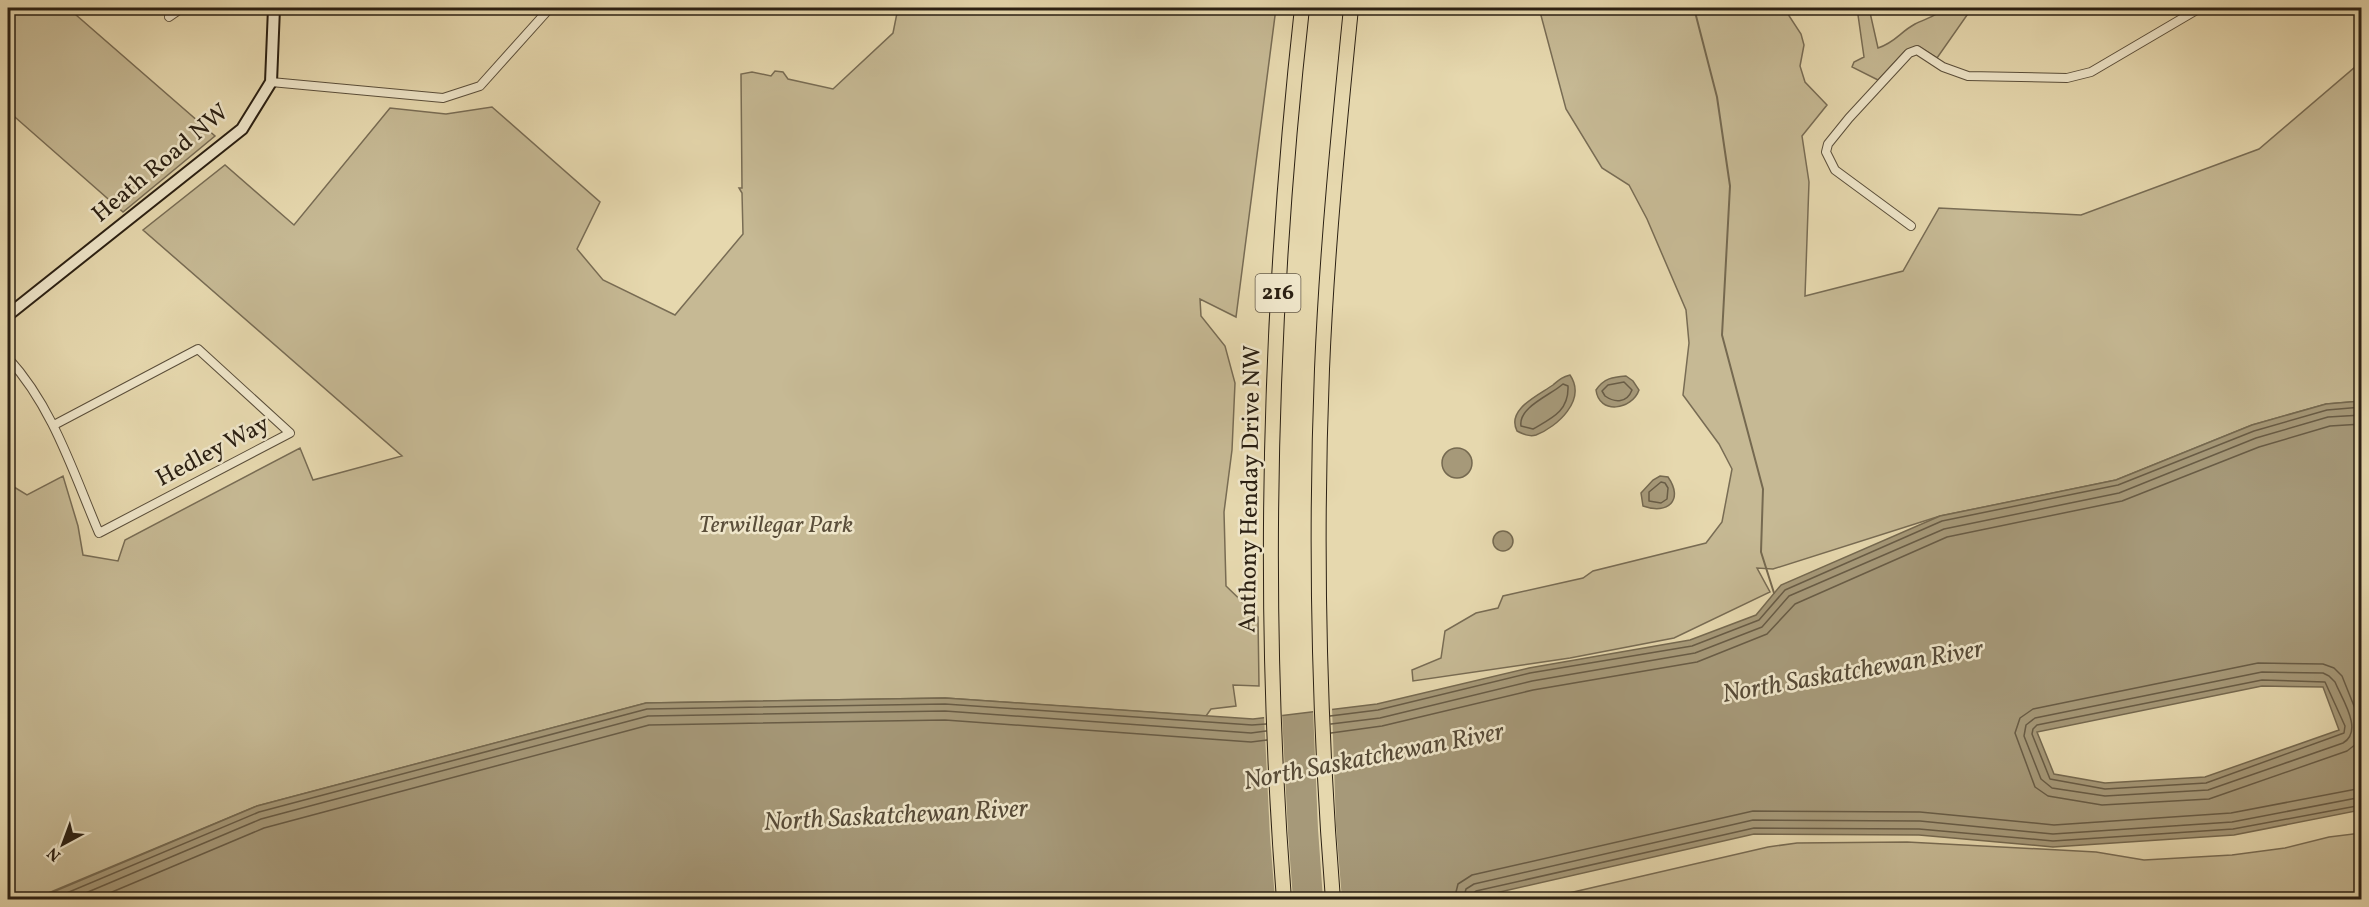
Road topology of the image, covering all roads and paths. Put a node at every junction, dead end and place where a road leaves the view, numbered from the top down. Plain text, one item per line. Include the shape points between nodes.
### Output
1 (182, 8) edge
2 (274, 8) edge
3 (550, 8) edge
4 (758, 8) edge
5 (780, 8) edge
6 (1302, 8) edge
7 (1351, 8) edge
8 (2200, 8) edge
9 (169, 17) dead end
10 (271, 82) junction
11 (1911, 226) dead end
12 (8, 315) edge
13 (8, 358) edge
14 (54, 424) junction
15 (1284, 900) edge
16 (1333, 900) edge

1 - 9 street
2 - 10 street, Heath Road NW
3 - 10 street via 480,87 443,98
4 - 5 street
6 - 15 highway, Anthony Henday Drive NW / 216 via 1283,202 1273,388 1272,706
7 - 16 highway, 216 via 1332,206 1319,502 1322,700
8 - 11 street via 2091,72 2067,78 1968,76 1943,67 1917,50 1901,60 1849,118 1826,152 1835,170
10 - 12 street, Heath Road NW via 242,129
13 - 14 street, Hedley Way via 27,379
14 - 14 street, Hedley Way via 99,533 290,433 198,349

